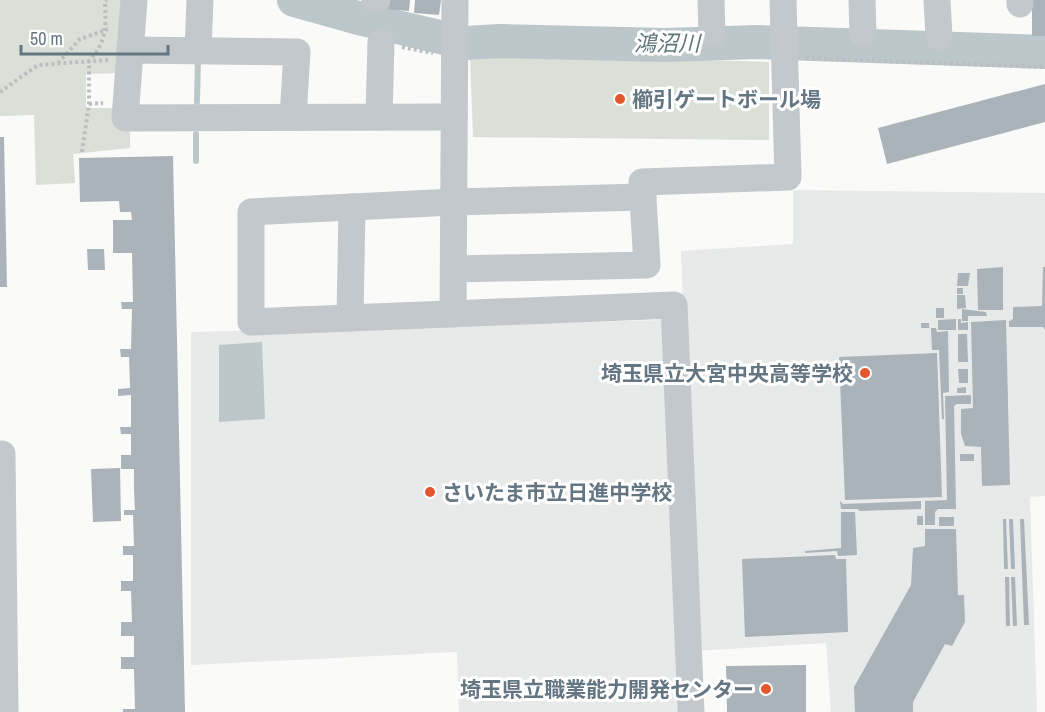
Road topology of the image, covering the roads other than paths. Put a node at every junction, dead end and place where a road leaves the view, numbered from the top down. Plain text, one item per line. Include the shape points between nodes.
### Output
1 (134, 0) edge
2 (200, 0) edge
3 (455, 0) edge
4 (711, 0) edge
5 (783, 0) edge
6 (862, 0) edge
7 (937, 0) edge
8 (712, 34) dead end
9 (863, 34) dead end
10 (939, 37) dead end
11 (381, 42) road end
12 (198, 51) junction
13 (120, 55) junction
14 (293, 117) junction
15 (379, 117) junction
16 (454, 117) junction
17 (643, 197) junction
18 (454, 202) junction
19 (352, 207) junction
20 (454, 269) junction
21 (453, 314) junction
22 (350, 318) junction
23 (2, 454) dead end
24 (5, 712) edge
25 (691, 712) edge

1 - 13 street
2 - 12 street
3 - 16 street
4 - 8 street
5 - 17 street via 788,177 642,182
6 - 9 street
7 - 10 street
11 - 15 street
12 - 13 street
12 - 14 street via 297,52
13 - 14 street via 125,118
14 - 15 street
15 - 16 street
16 - 18 street
17 - 18 street
17 - 20 street via 647,265
18 - 19 street
18 - 20 street
19 - 22 street
19 - 22 street via 251,213 251,322
20 - 21 street
21 - 22 street
21 - 25 street via 674,306
23 - 24 street

